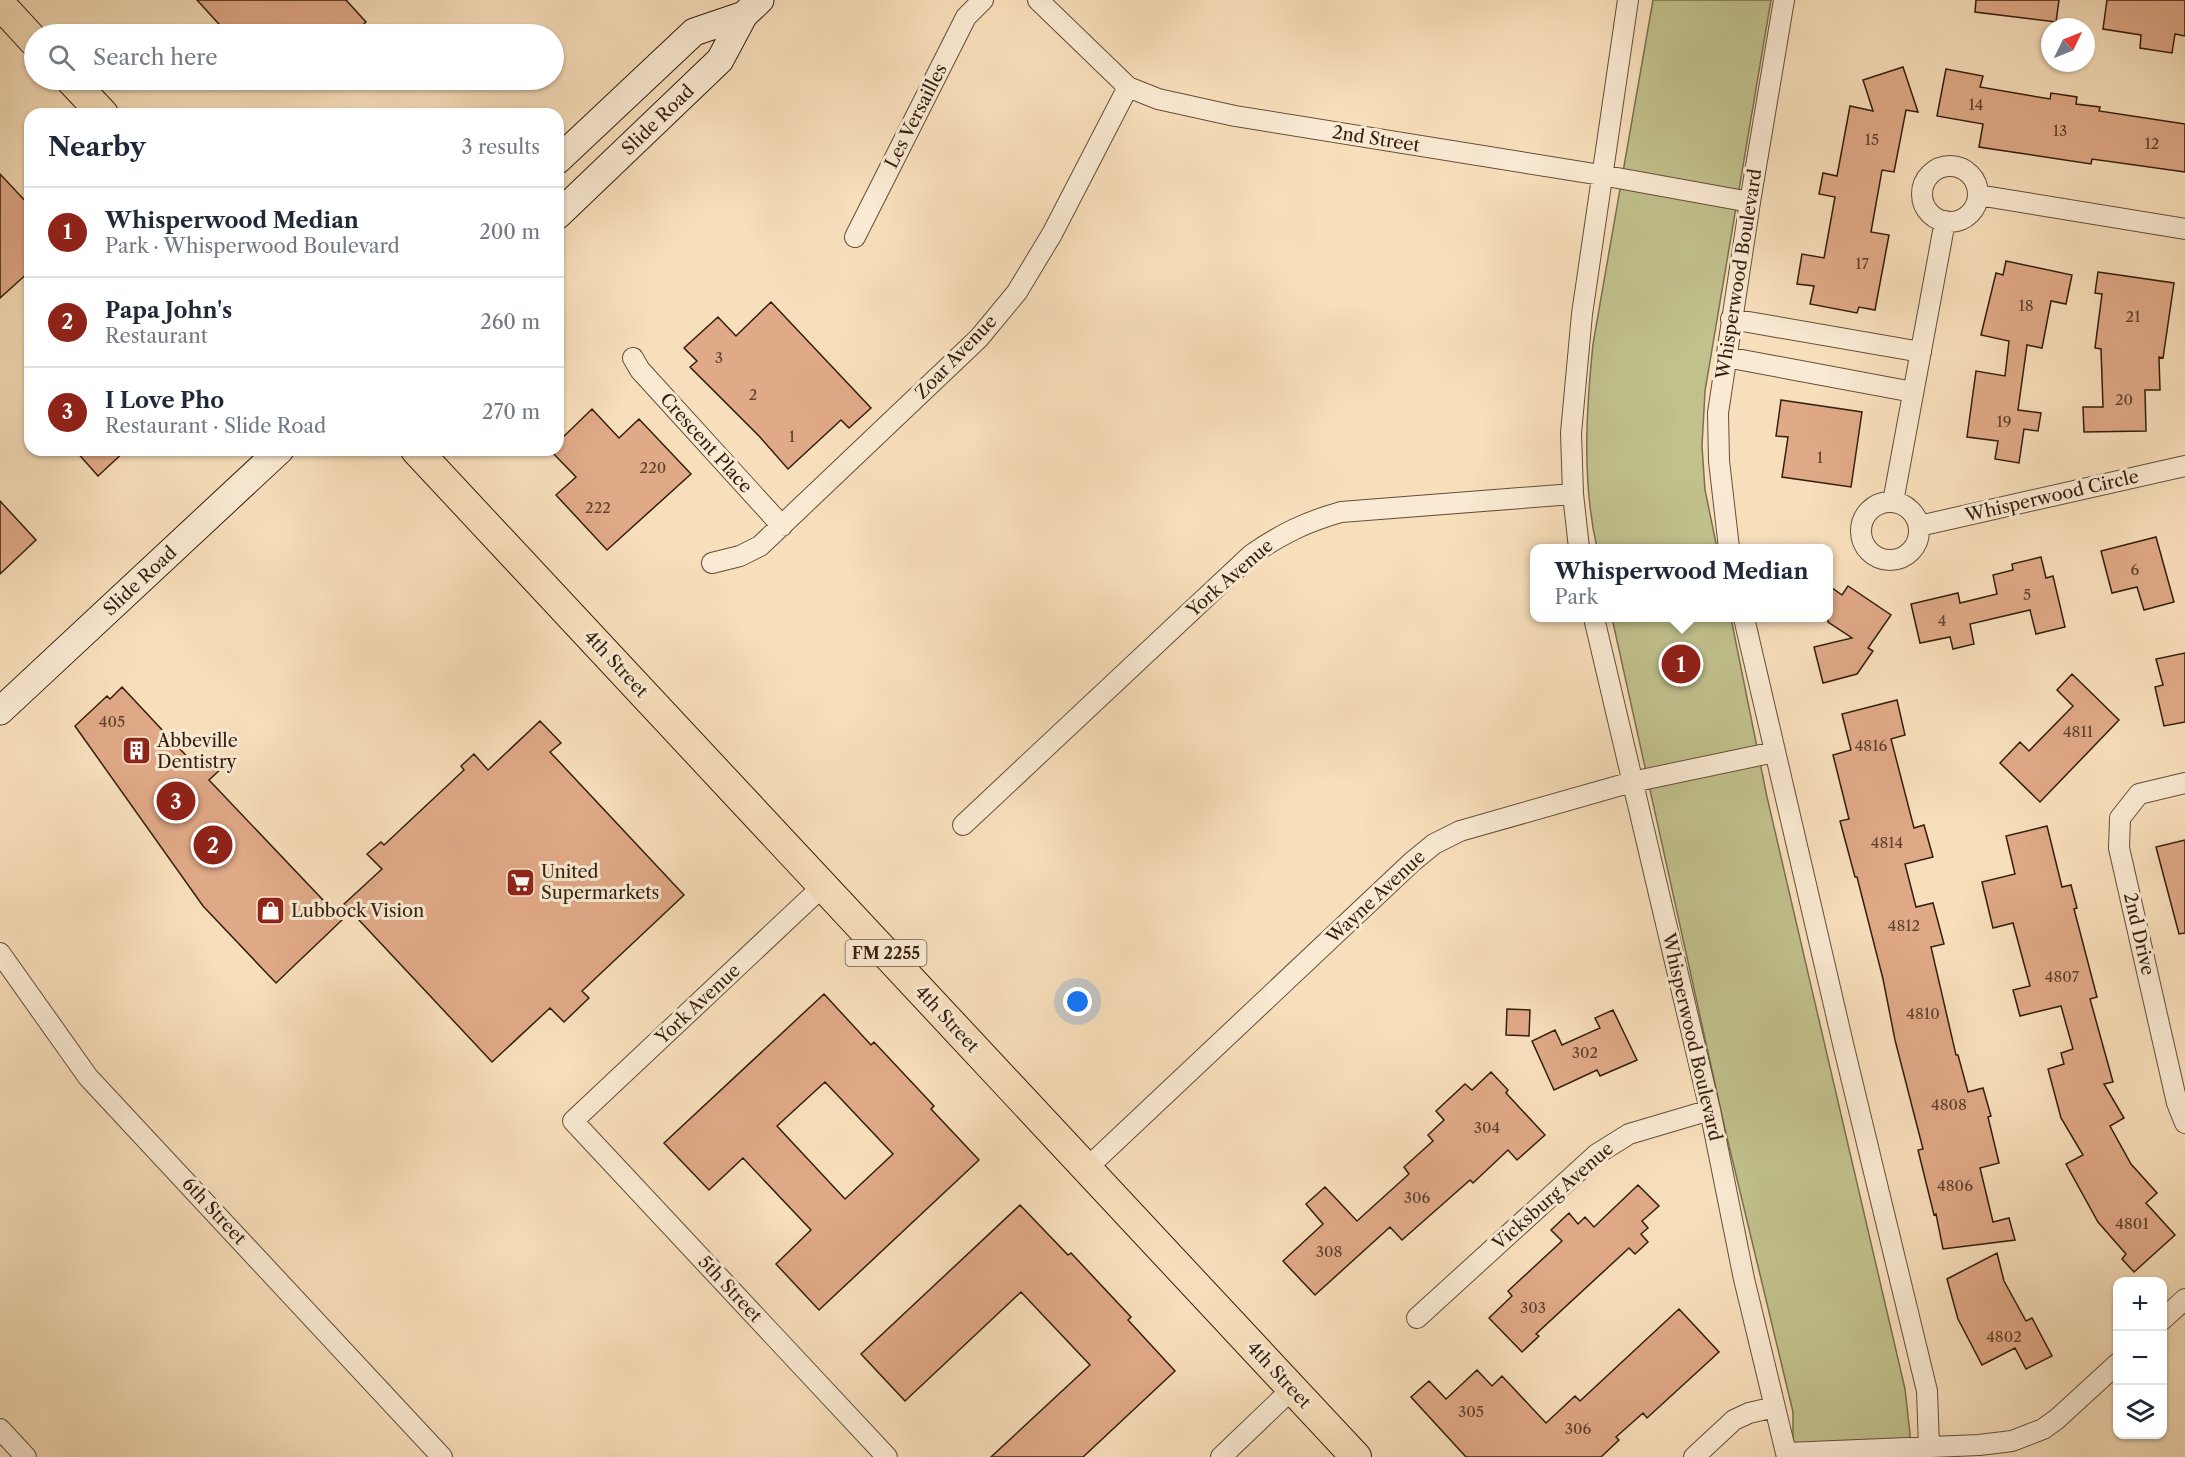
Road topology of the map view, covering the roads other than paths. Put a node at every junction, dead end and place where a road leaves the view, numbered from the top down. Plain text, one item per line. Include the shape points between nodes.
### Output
1 (983, 0) edge
2 (1038, 0) edge
3 (1628, 0) edge
4 (1784, 0) edge
5 (0, 4) edge
6 (752, 8) edge
7 (24, 30) edge
8 (1128, 87) junction
9 (80, 90) edge
10 (97, 108) edge
11 (564, 154) edge
12 (1601, 175) junction
13 (1978, 195) junction
14 (1750, 202) junction
15 (564, 209) edge
16 (1945, 221) junction
17 (2185, 229) edge
18 (855, 237) dead end
19 (1731, 319) junction
20 (1921, 352) junction
21 (1726, 357) junction
22 (633, 358) dead end
23 (1913, 392) junction
24 (274, 456) edge
25 (422, 456) edge
26 (2185, 466) edge
27 (1573, 494) junction
28 (1893, 502) junction
29 (782, 526) junction
30 (1919, 526) junction
31 (1578, 544) edge
32 (1728, 544) edge
33 (712, 563) dead end
34 (1595, 622) edge
35 (1745, 622) edge
36 (0, 711) edge
37 (1775, 752) junction
38 (1632, 782) junction
39 (2185, 783) edge
40 (963, 825) dead end
41 (823, 886) junction
42 (0, 953) edge
43 (1710, 1110) junction
44 (573, 1121) joint
45 (2185, 1124) edge
46 (1087, 1168) junction
47 (2185, 1299) edge
48 (2167, 1316) edge
49 (1417, 1318) dead end
50 (2113, 1368) edge
51 (1292, 1389) junction
52 (1775, 1407) junction
53 (0, 1429) edge
54 (1928, 1451) edge
55 (1787, 1455) edge
56 (26, 1457) edge
57 (442, 1457) edge
58 (887, 1457) edge
59 (1221, 1457) edge
60 (1356, 1457) edge
61 (1694, 1457) edge

1 - 18 street, Les Versailles via 966,17
2 - 8 street, 2nd Street
3 - 12 street
4 - 14 street, Whisperwood Boulevard
5 - 7 main road
6 - 11 main road, Slide Road via 694,32
6 - 15 main road, Slide Road via 720,60
8 - 12 street, 2nd Street via 1158,99 1235,116
8 - 29 street, Zoar Avenue via 1017,292 979,338
9 - 10 main road
12 - 14 street, 2nd Street
12 - 27 street via 1571,433
13 - 16 street via 1964,218
13 - 16 street via 1973,177 1957,167 1939,168 1932,173 1923,188 1925,206 1937,219
13 - 17 street
14 - 19 street, Whisperwood Boulevard
16 - 20 street
19 - 20 street
19 - 21 street, Whisperwood Boulevard
20 - 23 street
21 - 23 street
21 - 32 street, Whisperwood Boulevard via 1719,413 1719,461
22 - 29 street, Crescent Place
23 - 28 street
24 - 36 main road, Slide Road
25 - 41 main road, 4th Street / FM 2255
26 - 30 street, Whisperwood Circle
27 - 31 street
27 - 40 street, York Avenue via 1341,512 1276,538 1242,563
28 - 30 street via 1910,510
28 - 30 street via 1875,505 1863,519 1862,539 1873,555 1882,559 1901,558 1916,545
29 - 33 street, Zoar Avenue via 760,546
34 - 38 street, Whisperwood Boulevard
35 - 37 street
37 - 38 street, Wayne Avenue
37 - 54 street via 1927,1391
38 - 43 street, Whisperwood Boulevard
38 - 46 street, Wayne Avenue via 1460,831 1434,844
39 - 45 street, 2nd Drive via 2139,794 2120,818 2119,848
41 - 44 street, York Avenue
41 - 46 main road, 4th Street / FM 2255
42 - 57 street, 6th Street via 88,1077
43 - 49 street, Vicksburg Avenue via 1629,1134 1597,1154
43 - 52 street, Whisperwood Boulevard via 1744,1280
44 - 58 street, 5th Street
46 - 51 main road, 4th Street / FM 2255
47 - 48 street
50 - 54 street via 2058,1419 2031,1435 2012,1442
51 - 59 street
51 - 60 main road, 4th Street / FM 2255
52 - 55 street, Whisperwood Boulevard
52 - 61 street via 1734,1420
53 - 56 street
54 - 55 street

